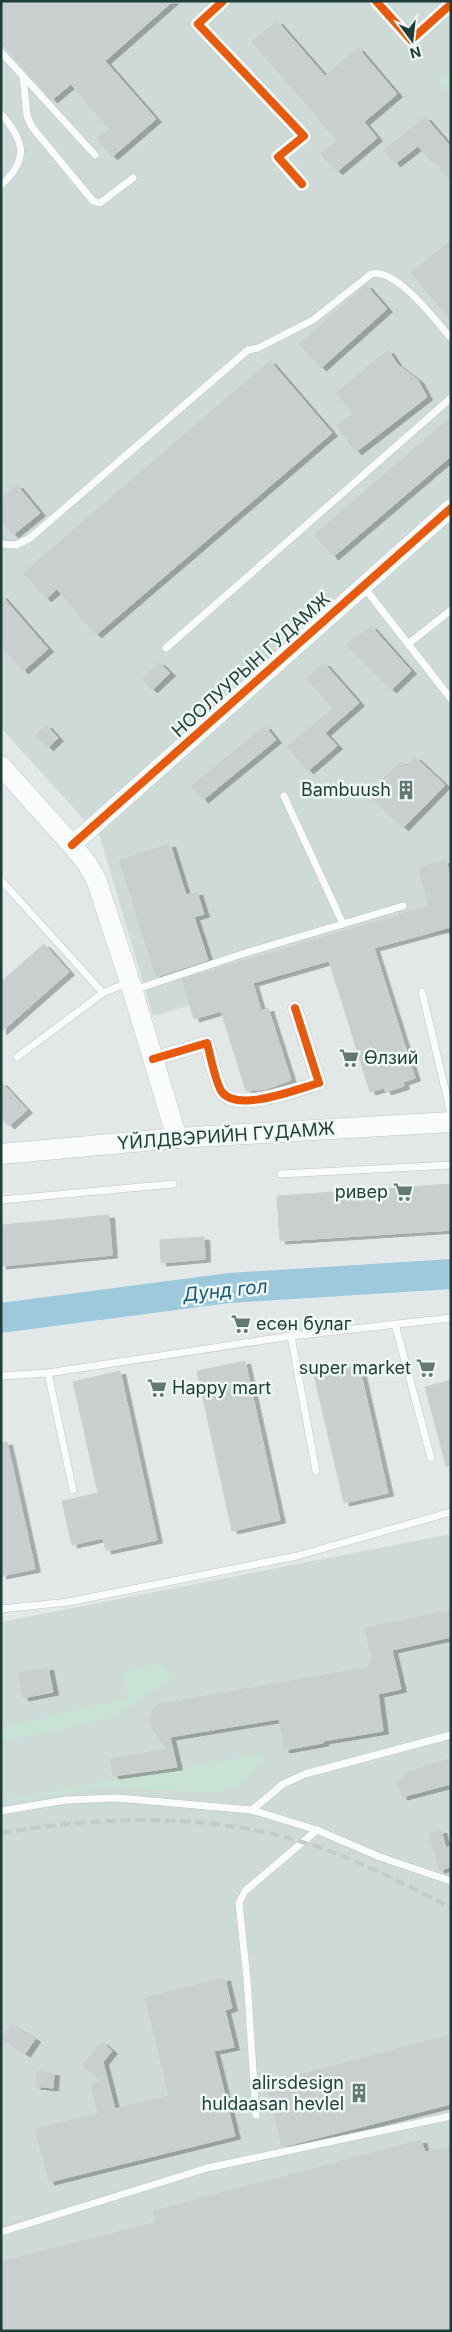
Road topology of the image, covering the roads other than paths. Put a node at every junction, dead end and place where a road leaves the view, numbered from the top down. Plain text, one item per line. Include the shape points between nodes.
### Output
1 (223, 1) edge
2 (376, 1) edge
3 (451, 4) edge
4 (1, 52) edge
5 (23, 76) junction
6 (1, 114) edge
7 (95, 155) dead end
8 (133, 178) dead end
9 (302, 184) dead end
10 (1, 185) edge
11 (451, 338) edge
12 (451, 398) edge
13 (451, 508) edge
14 (1, 544) edge
15 (363, 586) junction
16 (451, 610) edge
17 (408, 644) junction
18 (166, 648) dead end
19 (451, 699) edge
20 (1, 766) edge
21 (284, 796) dead end
22 (72, 845) junction
23 (1, 880) edge
24 (403, 906) dead end
25 (343, 924) junction
26 (131, 986) junction
27 (422, 992) dead end
28 (103, 993) junction
29 (295, 1008) dead end
30 (17, 1057) dead end
31 (153, 1059) junction
32 (451, 1114) edge
33 (451, 1122) edge
34 (177, 1138) junction
35 (1, 1154) edge
36 (451, 1165) edge
37 (281, 1174) dead end
38 (174, 1184) dead end
39 (1, 1200) edge
40 (451, 1318) edge
41 (395, 1324) junction
42 (291, 1336) junction
43 (48, 1372) junction
44 (1, 1376) edge
45 (432, 1458) dead end
46 (316, 1471) dead end
47 (73, 1490) dead end
48 (451, 1512) edge
49 (1, 1609) edge
50 (451, 1735) edge
51 (252, 1810) junction
52 (1, 1811) edge
53 (317, 1830) junction
54 (451, 1881) edge
55 (256, 2115) dead end
56 (451, 2116) edge
57 (1, 2232) edge

1 - 9 street via 198,24 304,136 278,157
2 - 3 street via 411,40
4 - 5 lane
5 - 7 lane
5 - 8 lane via 27,116 32,127 93,201 100,203
6 - 10 lane via 19,142 22,157 14,173
11 - 14 lane via 417,298 385,274 371,274 313,320 267,344 248,350 30,538 16,545
12 - 18 lane
13 - 15 street, НООЛУУРЫН ГУДАМЖ
15 - 17 lane
15 - 22 street, НООЛУУРЫН ГУДАМЖ
16 - 17 lane
17 - 19 lane
20 - 22 main road
21 - 25 lane
22 - 26 main road via 96,879
23 - 28 lane
24 - 25 lane
25 - 26 lane
26 - 28 lane
26 - 31 main road
27 - 32 lane
28 - 30 lane
29 - 31 street via 319,1083 253,1101 232,1100 221,1092 207,1043
31 - 34 main road
33 - 34 main road, YЙЛДВЭРИЙН ГУДАМЖ
34 - 35 main road, YЙЛДВЭРИЙН ГУДАМЖ
36 - 37 lane
38 - 39 lane
40 - 41 lane
41 - 42 lane
41 - 45 lane
42 - 43 lane
42 - 46 lane
43 - 44 lane
43 - 47 lane
48 - 49 lane via 297,1556 68,1602
50 - 51 lane via 305,1774 283,1784
51 - 52 lane via 103,1798 66,1800
51 - 53 lane
53 - 54 lane via 380,1857
53 - 55 lane via 245,1890 239,1903
56 - 57 lane via 207,2168

